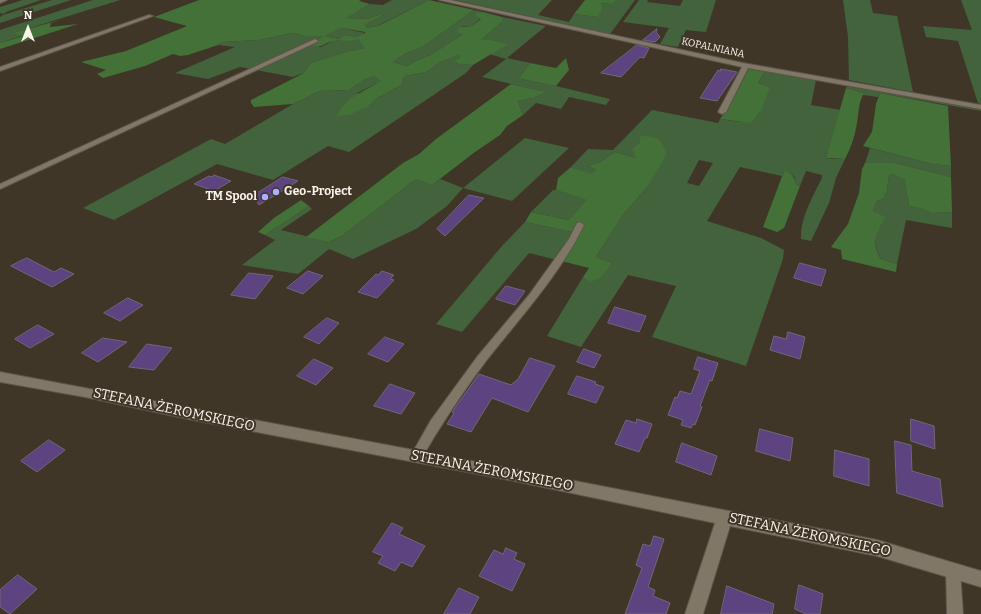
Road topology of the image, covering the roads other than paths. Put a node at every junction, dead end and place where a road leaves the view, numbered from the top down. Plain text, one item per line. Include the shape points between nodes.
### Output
1 (4, 0) edge
2 (442, 0) edge
3 (0, 1) edge
4 (151, 16) dead end
5 (315, 41) dead end
6 (746, 65) junction
7 (0, 69) edge
8 (981, 107) edge
9 (722, 112) dead end
10 (0, 187) edge
11 (580, 225) dead end
12 (0, 377) edge
13 (416, 457) junction
14 (725, 517) junction
15 (953, 570) junction
16 (981, 579) edge
17 (694, 614) edge
18 (955, 614) edge

1 - 3 street
2 - 6 street, KOPALNIANA
4 - 7 lane
5 - 10 lane
6 - 8 street, KOPALNIANA
6 - 9 street
11 - 13 lane via 574,239 532,297 435,423
12 - 13 street, STEFANA ŻEROMSKIEGO
13 - 14 street, STEFANA ŻEROMSKIEGO
14 - 15 street, STEFANA ŻEROMSKIEGO via 877,548
14 - 17 street
15 - 16 street, STEFANA ŻEROMSKIEGO
15 - 18 lane

